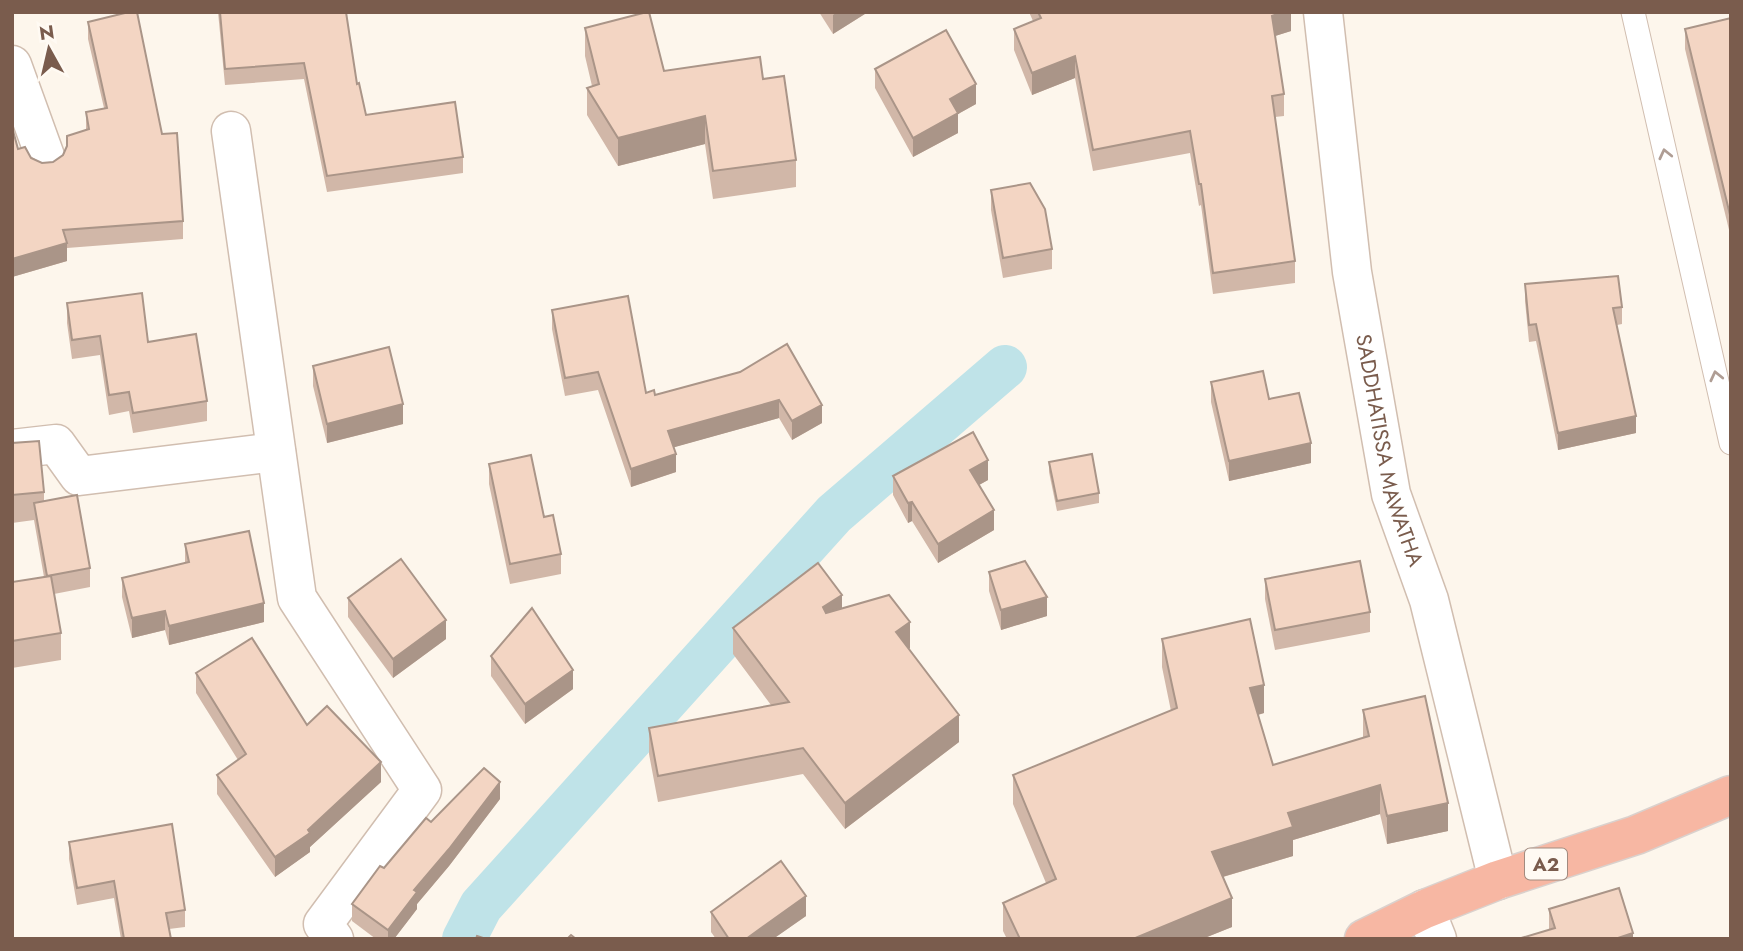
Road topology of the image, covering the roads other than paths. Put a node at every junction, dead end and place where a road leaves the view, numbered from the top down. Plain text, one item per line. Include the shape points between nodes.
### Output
1 (1323, 12) edge
2 (1633, 12) edge
3 (12, 65) edge
4 (231, 131) dead end
5 (46, 159) dead end
6 (1731, 443) edge
7 (12, 449) edge
8 (276, 452) junction
9 (1731, 795) edge
10 (1498, 880) junction
11 (1431, 924) edge
12 (334, 939) edge
13 (1364, 939) edge

1 - 10 street, SADDHATISSA MAWATHA via 1352,272 1391,494 1429,600
6 -> 2 lane
3 - 5 street
4 - 8 street
7 - 8 street via 55,444 79,476
8 - 12 street via 297,598 422,790 323,924
9 - 10 highway, A2 via 1636,835
10 - 11 highway, A2
11 - 13 highway, A2

